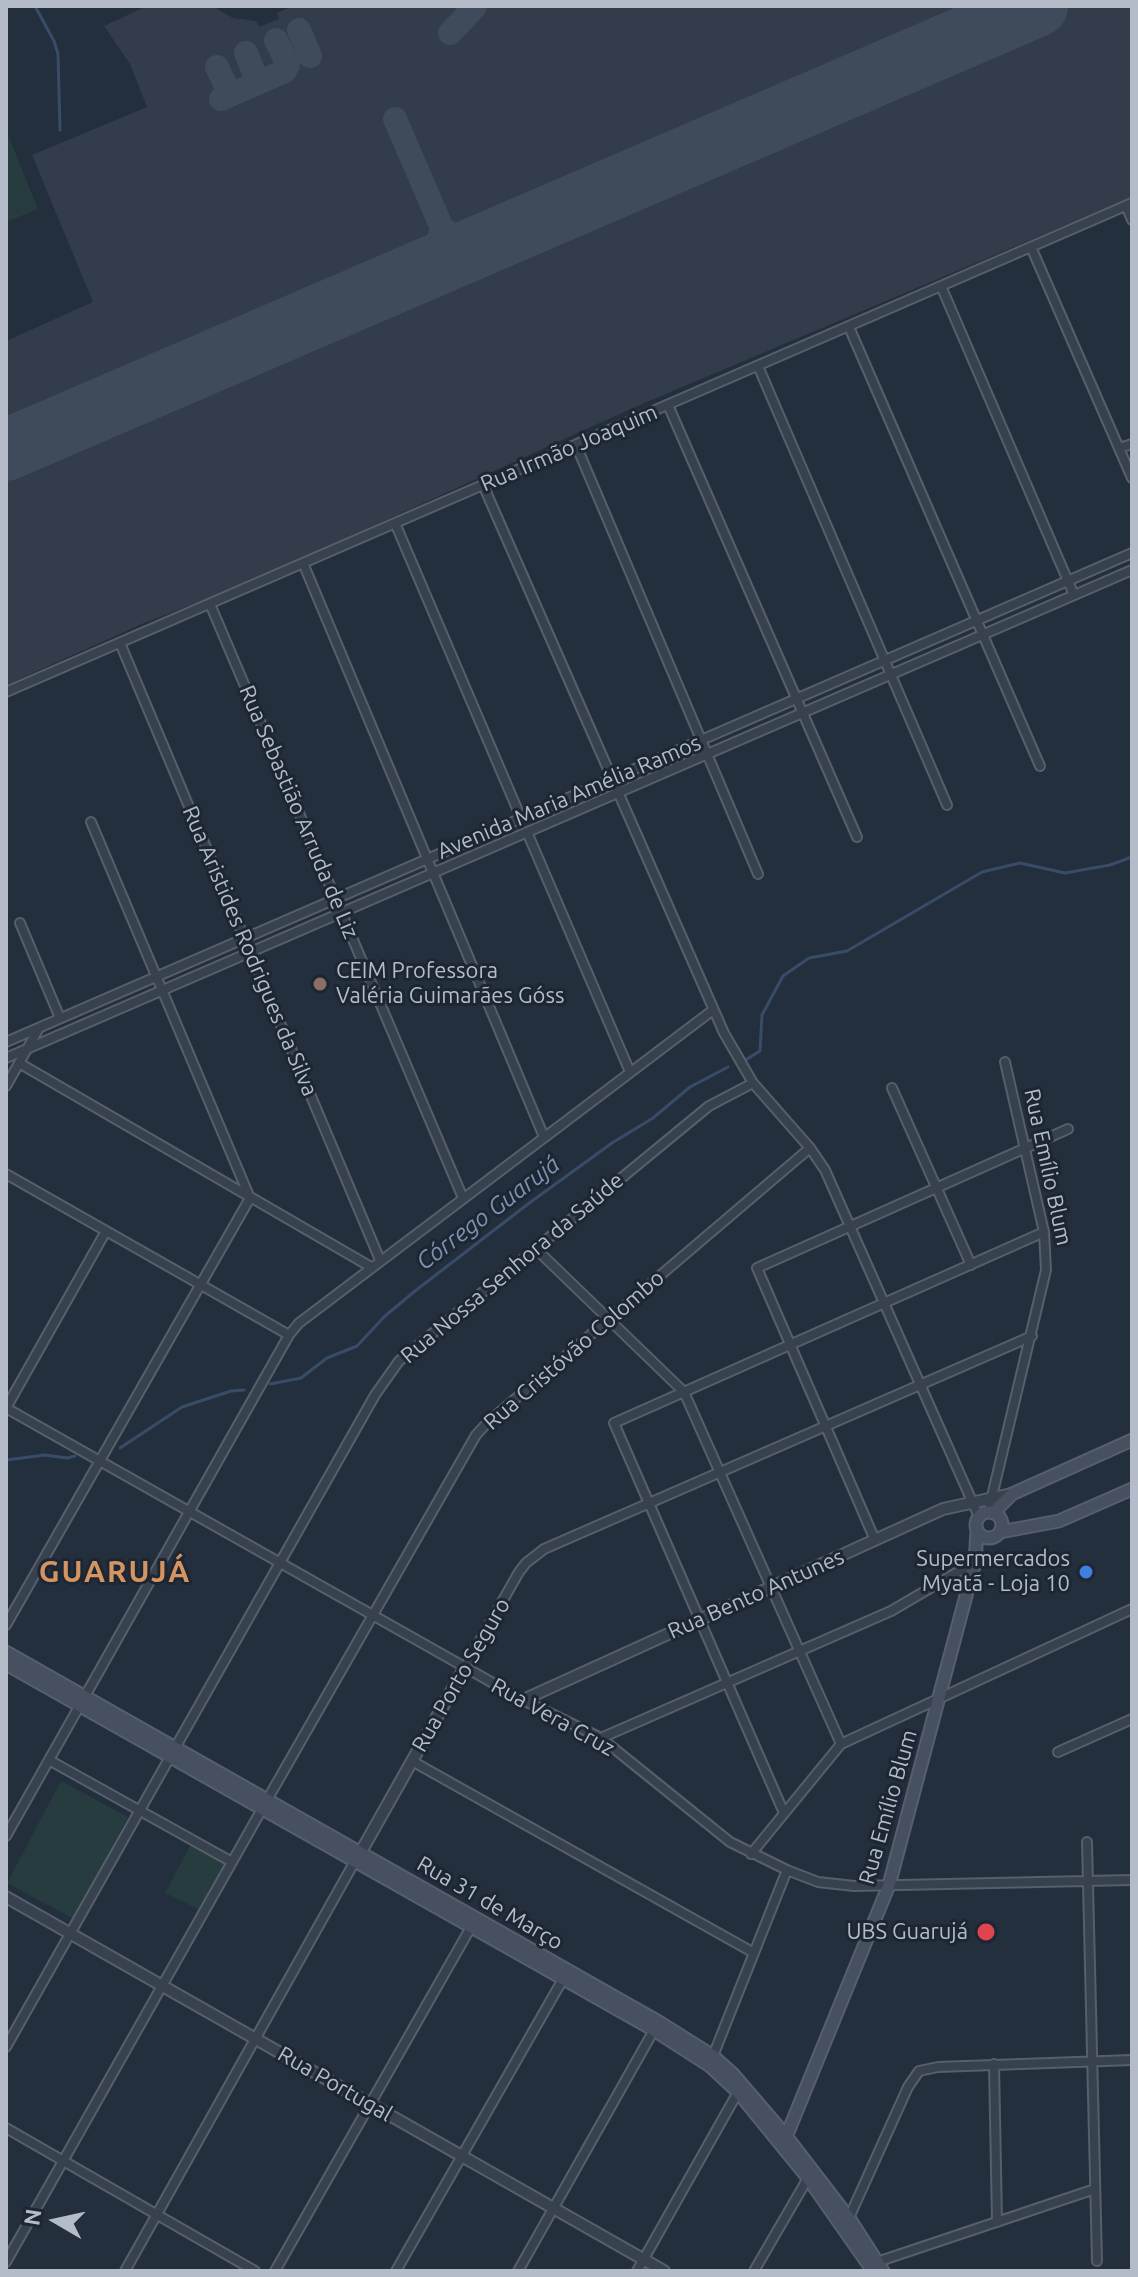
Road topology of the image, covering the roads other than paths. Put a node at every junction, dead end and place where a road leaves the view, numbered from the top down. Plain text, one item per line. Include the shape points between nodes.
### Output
1 (1129, 205) edge
2 (1132, 220) edge
3 (1031, 247) junction
4 (941, 286) junction
5 (849, 327) junction
6 (758, 366) junction
7 (668, 405) junction
8 (1132, 444) edge
9 (576, 445) junction
10 (1119, 448) junction
11 (1132, 478) edge
12 (483, 485) junction
13 (395, 523) junction
14 (1132, 553) edge
15 (303, 563) junction
16 (1132, 570) edge
17 (1068, 581) junction
18 (1074, 595) junction
19 (210, 604) junction
20 (976, 621) junction
21 (983, 635) junction
22 (120, 643) junction
23 (885, 660) junction
24 (891, 675) junction
25 (6, 692) edge
26 (797, 699) junction
27 (803, 713) junction
28 (702, 740) junction
29 (708, 754) junction
30 (1040, 766) dead end
31 (612, 779) junction
32 (618, 793) junction
33 (947, 805) dead end
34 (521, 818) junction
35 (91, 822) dead end
36 (527, 832) junction
37 (857, 837) dead end
38 (427, 859) junction
39 (433, 873) junction
40 (758, 874) dead end
41 (336, 899) junction
42 (342, 913) junction
43 (20, 923) dead end
44 (244, 938) junction
45 (250, 953) junction
46 (156, 977) junction
47 (162, 991) junction
48 (713, 1010) junction
49 (60, 1018) junction
50 (39, 1027) junction
51 (6, 1042) edge
52 (27, 1049) junction
53 (6, 1058) edge
54 (1005, 1062) dead end
55 (19, 1063) junction
56 (630, 1072) junction
57 (753, 1083) junction
58 (6, 1086) edge
59 (892, 1088) dead end
60 (1068, 1129) dead end
61 (544, 1137) junction
62 (810, 1148) junction
63 (1025, 1148) junction
64 (6, 1174) edge
65 (936, 1187) junction
66 (250, 1198) junction
67 (463, 1198) junction
68 (849, 1227) junction
69 (106, 1231) junction
70 (1044, 1232) junction
71 (535, 1248) junction
72 (380, 1260) junction
73 (971, 1265) junction
74 (371, 1267) junction
75 (200, 1285) junction
76 (882, 1304) junction
77 (608, 1320) junction
78 (289, 1335) junction
79 (1032, 1336) junction
80 (790, 1345) junction
81 (919, 1386) junction
82 (684, 1392) junction
83 (6, 1408) edge
84 (826, 1427) junction
85 (1132, 1440) edge
86 (100, 1461) junction
87 (720, 1473) junction
88 (1132, 1489) edge
89 (1012, 1494) junction
90 (992, 1498) junction
91 (973, 1502) junction
92 (649, 1504) junction
93 (190, 1511) junction
94 (987, 1514) junction
95 (977, 1531) junction
96 (995, 1535) junction
97 (875, 1540) junction
98 (280, 1562) junction
99 (975, 1562) junction
100 (770, 1587) junction
101 (1132, 1609) edge
102 (372, 1615) junction
103 (700, 1619) junction
104 (6, 1625) edge
105 (799, 1651) junction
106 (6, 1652) edge
107 (6, 1664) edge
108 (465, 1667) junction
109 (727, 1683) junction
110 (938, 1699) junction
111 (523, 1700) junction
112 (82, 1701) junction
113 (1132, 1719) edge
114 (601, 1738) junction
115 (841, 1744) junction
116 (173, 1752) junction
117 (1058, 1752) dead end
118 (49, 1760) junction
119 (412, 1761) junction
120 (265, 1804) junction
121 (140, 1810) junction
122 (784, 1813) junction
123 (6, 1836) edge
124 (1087, 1842) dead end
125 (751, 1854) junction
126 (358, 1857) junction
127 (232, 1862) junction
128 (787, 1870) junction
129 (1132, 1880) edge
130 (1088, 1881) junction
131 (889, 1885) junction
132 (6, 1897) edge
133 (471, 1927) junction
134 (70, 1934) junction
135 (754, 1953) junction
136 (563, 1979) junction
137 (162, 1986) junction
138 (654, 2030) junction
139 (255, 2039) junction
140 (6, 2047) edge
141 (713, 2056) junction
142 (1132, 2060) edge
143 (1092, 2061) junction
144 (994, 2064) junction
145 (738, 2092) junction
146 (370, 2104) junction
147 (6, 2128) edge
148 (784, 2141) junction
149 (462, 2156) junction
150 (63, 2161) junction
151 (808, 2178) junction
152 (1095, 2189) junction
153 (554, 2209) junction
154 (157, 2214) junction
155 (997, 2222) junction
156 (847, 2223) junction
157 (643, 2259) junction
158 (1097, 2261) dead end
159 (6, 2262) edge
160 (876, 2267) edge
161 (250, 2270) edge
162 (125, 2271) edge
163 (275, 2271) edge
164 (396, 2271) edge
165 (518, 2271) edge
166 (637, 2271) edge
167 (664, 2271) edge
168 (754, 2271) edge

1 - 2 street
1 - 3 street, Rua Irmão Joaquim
3 - 4 street, Rua Irmão Joaquim
3 - 10 street
4 - 5 street, Rua Irmão Joaquim
4 - 17 street
5 - 6 street, Rua Irmão Joaquim
5 - 20 street
6 - 7 street, Rua Irmão Joaquim
6 - 23 street
7 - 9 street, Rua Irmão Joaquim
7 - 26 street
8 - 10 street
9 - 12 street, Rua Irmão Joaquim
9 - 28 street
10 - 11 street
12 - 13 street, Rua Irmão Joaquim
12 - 31 street
13 - 15 street, Rua Irmão Joaquim
13 - 34 street
14 - 17 street, Avenida Maria Amélia Ramos
15 - 19 street, Rua Irmão Joaquim
15 - 38 street
16 - 18 street, Avenida Maria Amélia Ramos
17 - 18 street
17 - 20 street, Avenida Maria Amélia Ramos
18 - 21 street, Avenida Maria Amélia Ramos
19 - 22 street, Rua Irmão Joaquim
19 - 41 street, Rua Sebastião Arruda de Liz
20 - 21 street
20 - 23 street, Avenida Maria Amélia Ramos
21 - 24 street, Avenida Maria Amélia Ramos
21 - 30 street
22 - 25 street, Rua Irmão Joaquim
22 - 44 street, Rua Aristides Rodrigues da Silva
23 - 24 street
23 - 26 street, Avenida Maria Amélia Ramos
24 - 27 street, Avenida Maria Amélia Ramos
24 - 33 street
26 - 27 street
26 - 28 street, Avenida Maria Amélia Ramos
27 - 29 street, Avenida Maria Amélia Ramos
27 - 37 street
28 - 29 street
28 - 31 street, Avenida Maria Amélia Ramos
29 - 32 street, Avenida Maria Amélia Ramos
29 - 40 street
31 - 32 street
31 - 34 street, Avenida Maria Amélia Ramos
32 - 36 street, Avenida Maria Amélia Ramos
32 - 48 street
34 - 38 street, Avenida Maria Amélia Ramos
35 - 46 street
36 - 39 street, Avenida Maria Amélia Ramos
36 - 56 street
38 - 39 street
38 - 41 street, Avenida Maria Amélia Ramos
39 - 42 street, Avenida Maria Amélia Ramos
39 - 61 street
41 - 42 street, Rua Sebastião Arruda de Liz
41 - 44 street, Avenida Maria Amélia Ramos
42 - 45 street, Avenida Maria Amélia Ramos
42 - 67 street, Rua Sebastião Arruda de Liz
43 - 49 street
44 - 45 street, Rua Aristides Rodrigues da Silva
44 - 46 street, Avenida Maria Amélia Ramos
45 - 47 street, Avenida Maria Amélia Ramos
45 - 72 street, Rua Aristides Rodrigues da Silva
46 - 47 street
46 - 49 street, Avenida Maria Amélia Ramos
47 - 52 street, Avenida Maria Amélia Ramos
47 - 66 street
48 - 56 street
48 - 57 street
49 - 50 street, Avenida Maria Amélia Ramos
50 - 51 street, Avenida Maria Amélia Ramos
50 - 52 street
52 - 53 street, Avenida Maria Amélia Ramos
52 - 55 street
54 - 63 street, Rua Emílio Blum
55 - 58 street
55 - 66 street
56 - 61 street
57 - 62 street
57 - 71 street, Rua Nossa Senhora da Saúde via 709,1106
59 - 65 street
60 - 63 street
61 - 67 street
62 - 68 street
62 - 77 street, Rua Cristóvão Colombo
63 - 65 street
63 - 70 street, Rua Emílio Blum
64 - 69 street
65 - 68 street
65 - 73 street
66 - 74 street
66 - 75 street
67 - 72 street
68 - 76 street
68 - 80 street via 757,1268
69 - 75 street
69 - 83 street
70 - 73 street
70 - 79 street, Rua Emílio Blum via 1046,1270
71 - 77 street
71 - 98 street, Rua Nossa Senhora da Saúde via 399,1361
72 - 74 street
73 - 76 street
74 - 78 street via 312,1310
75 - 78 street
75 - 86 street
76 - 80 street
76 - 81 street
77 - 82 street
77 - 102 street, Rua Cristóvão Colombo via 476,1435
78 - 93 street
79 - 81 street, Rua Porto Seguro
79 - 90 street, Rua Emílio Blum
80 - 82 street
80 - 84 street
81 - 84 street, Rua Porto Seguro
81 - 91 street
82 - 87 street
82 - 92 street via 614,1423
83 - 86 street, Rua Vera Cruz
84 - 87 street, Rua Porto Seguro
84 - 97 street
85 - 89 main road
86 - 93 street, Rua Vera Cruz
86 - 104 street
87 - 92 street, Rua Porto Seguro
87 - 100 street
88 - 96 main road via 1059,1521
89 - 90 street, Rua Bento Antunes
89 - 94 main road
90 - 91 street, Rua Bento Antunes
90 - 94 street, Rua Emílio Blum
91 - 94 street
91 - 97 street, Rua Bento Antunes via 943,1509
92 - 103 street
92 - 108 street, Rua Porto Seguro via 534,1555
93 - 98 street, Rua Vera Cruz
93 - 112 street
94 - 95 main road via 976,1524
94 - 96 main road via 1002,1523
95 - 96 main road via 982,1537
95 - 99 main road, Rua Emílio Blum
96 - 99 main road, Rua Emílio Blum
97 - 100 street, Rua Bento Antunes
98 - 102 street, Rua Vera Cruz
98 - 116 street, Rua Nossa Senhora da Saúde
99 - 105 street via 891,1611
99 - 110 main road, Rua Emílio Blum
100 - 103 street, Rua Bento Antunes
100 - 105 street
101 - 110 street
102 - 108 street, Rua Vera Cruz
102 - 120 street, Rua Cristóvão Colombo
103 - 109 street
103 - 111 street, Rua Bento Antunes
105 - 109 street
105 - 115 street
106 - 112 main road, Rua 31 de Março
107 - 112 main road, Rua 31 de Março
108 - 111 street, Rua Vera Cruz
108 - 119 street, Rua Porto Seguro
109 - 114 street
109 - 122 street
110 - 115 street
110 - 131 main road, Rua Emílio Blum
111 - 114 street, Rua Vera Cruz
112 - 116 main road, Rua 31 de Março
112 - 118 street
113 - 117 street
114 - 125 street, Rua Vera Cruz
115 - 122 street
116 - 120 main road, Rua 31 de Março
116 - 121 street, Rua Nossa Senhora da Saúde
118 - 121 street
118 - 123 street
119 - 126 street, Rua Porto Seguro
119 - 135 street
120 - 126 main road, Rua 31 de Março
120 - 127 street, Rua Cristóvão Colombo
121 - 127 street
121 - 134 street, Rua Nossa Senhora da Saúde
122 - 125 street
124 - 130 street
125 - 128 street, Rua Vera Cruz
126 - 133 main road, Rua 31 de Março
126 - 139 street, Rua Porto Seguro
126 - 141 main road, Rua 31 de Março
127 - 137 street, Rua Cristóvão Colombo
128 - 131 street, Rua Vera Cruz via 834,1885
128 - 135 street
129 - 130 street, Rua Vera Cruz
130 - 131 street, Rua Vera Cruz
130 - 143 street
131 - 148 main road, Rua Emílio Blum
132 - 134 street, Rua Portugal
133 - 136 main road, Rua 31 de Março
133 - 146 street
134 - 137 street, Rua Portugal
134 - 140 street, Rua Nossa Senhora da Saúde
135 - 141 street
136 - 138 main road, Rua 31 de Março
136 - 149 street
137 - 139 street, Rua Portugal
137 - 150 street, Rua Cristóvão Colombo
138 - 145 main road, Rua 31 de Março via 710,2066
138 - 153 street
139 - 146 street, Rua Portugal
139 - 154 street, Rua Porto Seguro
141 - 148 main road, Rua 31 de Março
142 - 143 street
143 - 144 street
143 - 152 street
144 - 155 street
144 - 156 street via 927,2068 912,2077
145 - 148 main road, Rua 31 de Março
145 - 157 street
146 - 149 street, Rua Portugal
146 - 163 street
147 - 150 street
148 - 151 main road, Rua 31 de Março
148 - 156 main road, Rua 31 de Março
149 - 153 street, Rua Portugal
149 - 164 street
150 - 154 street
150 - 159 street, Rua Cristóvão Colombo
151 - 156 main road, Rua 31 de Março
151 - 168 street
152 - 155 street
152 - 158 street
153 - 157 street, Rua Portugal
153 - 165 street
154 - 161 street
154 - 162 street, Rua Porto Seguro
155 - 160 street
156 - 160 main road, Rua 31 de Março
157 - 166 street
157 - 167 street, Rua Portugal

